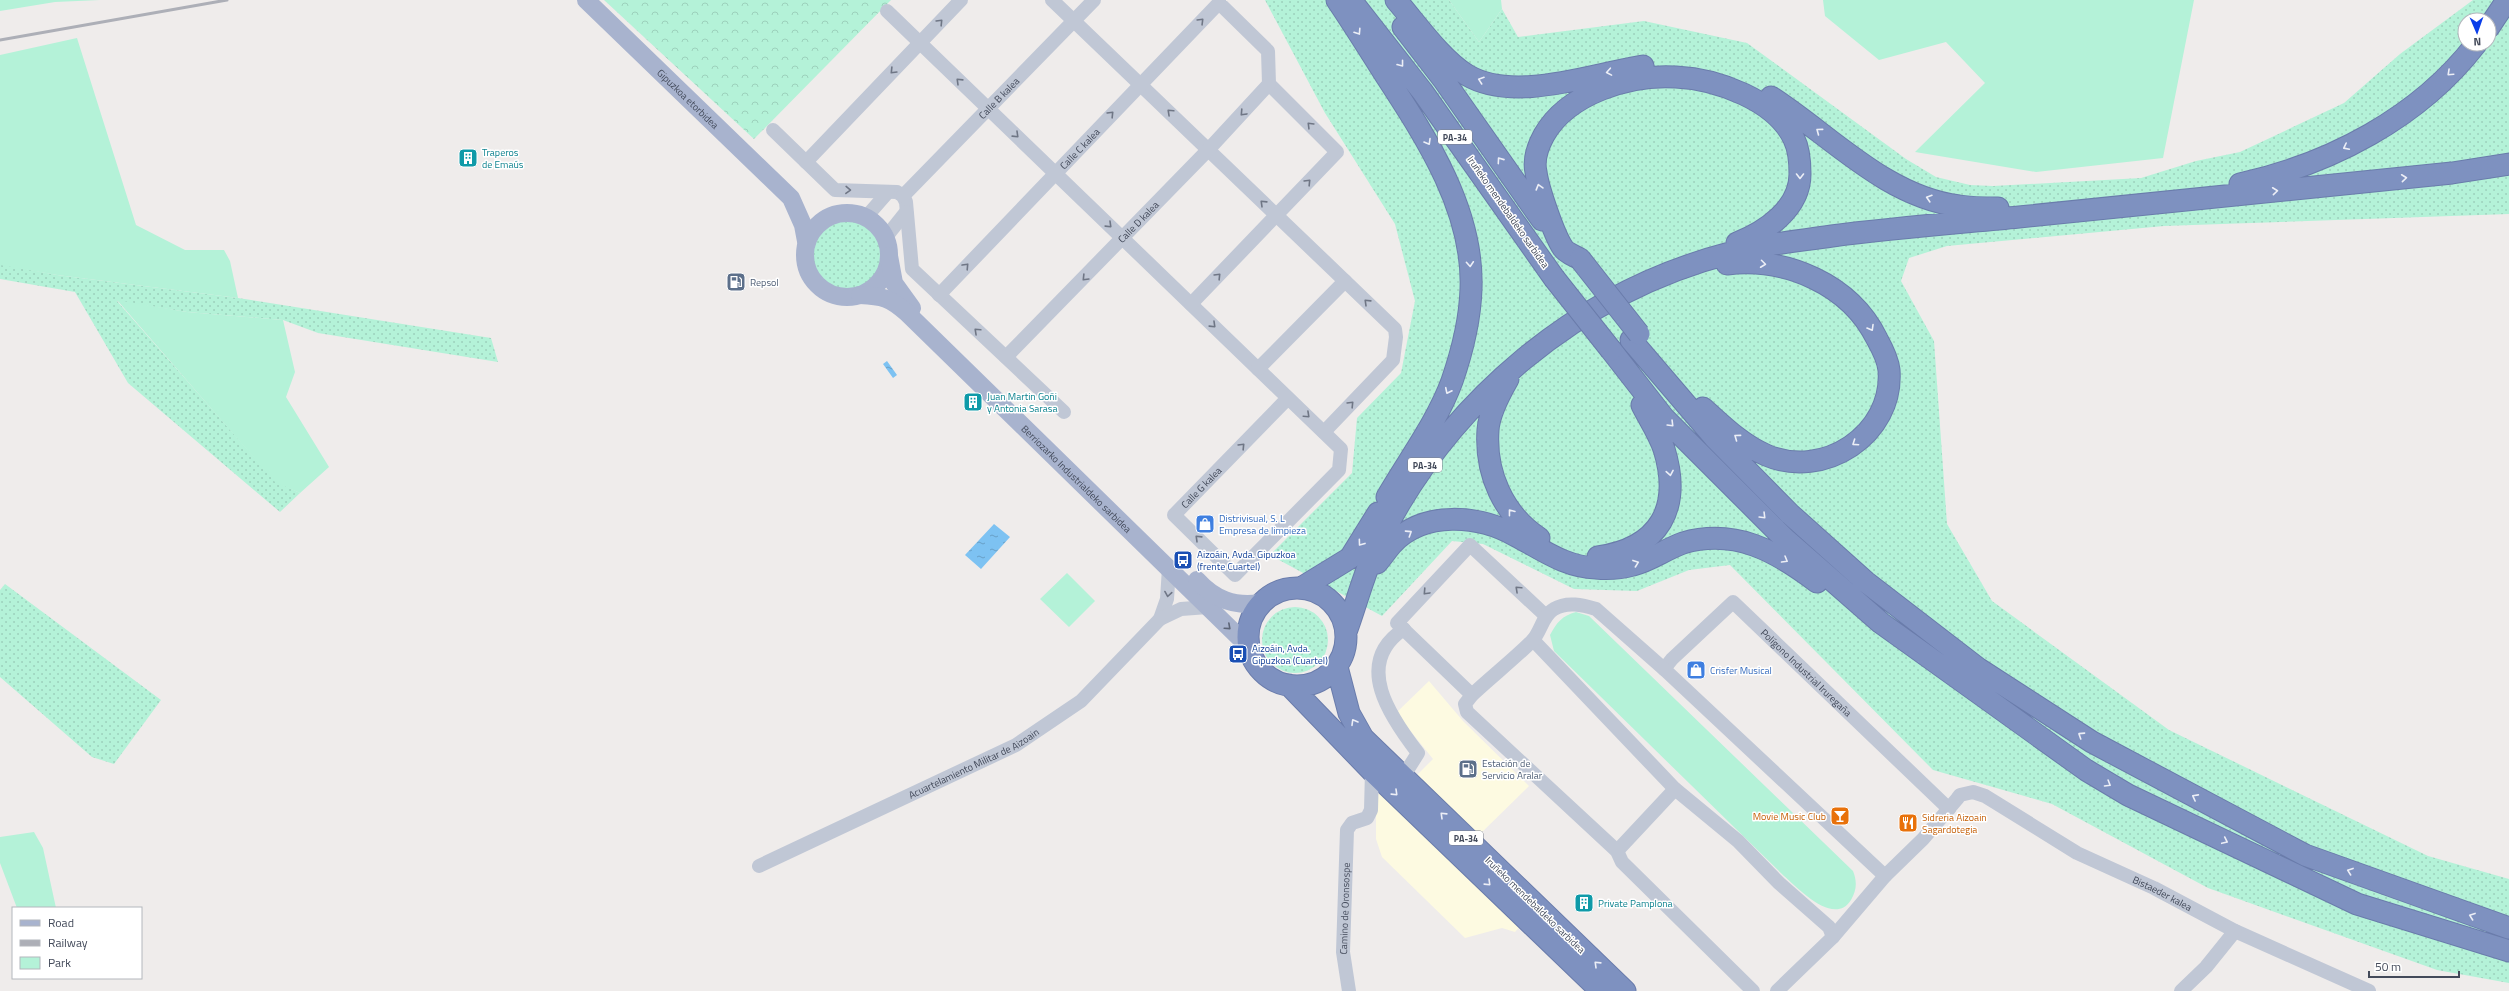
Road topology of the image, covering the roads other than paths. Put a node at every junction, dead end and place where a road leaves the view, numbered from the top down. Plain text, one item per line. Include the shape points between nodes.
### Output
1 (586, 0) edge
2 (961, 0) edge
3 (1052, 0) edge
4 (1094, 0) edge
5 (1337, 0) edge
6 (1352, 0) edge
7 (1382, 0) edge
8 (1396, 0) edge
9 (2507, 0) edge
10 (1219, 2) edge
11 (887, 11) dead end
12 (2497, 15) edge
13 (1074, 21) junction
14 (920, 43) junction
15 (2470, 52) edge
16 (1140, 84) junction
17 (1269, 84) junction
18 (988, 108) junction
19 (773, 130) dead end
20 (1209, 150) junction
21 (806, 162) junction
22 (2509, 164) edge
23 (1055, 173) junction
24 (888, 192) junction
25 (903, 196) junction
26 (791, 198) junction
27 (2023, 209) junction
28 (906, 212) junction
29 (832, 214) junction
30 (1276, 215) junction
31 (867, 216) junction
32 (886, 237) junction
33 (1123, 238) junction
34 (806, 241) junction
35 (1727, 246) junction
36 (889, 256) junction
37 (1573, 258) junction
38 (1656, 278) junction
39 (1345, 281) junction
40 (939, 294) junction
41 (860, 295) junction
42 (1191, 304) junction
43 (1635, 337) junction
44 (1611, 350) junction
45 (1006, 357) junction
46 (1515, 368) junction
47 (1258, 369) junction
48 (1288, 398) junction
49 (1064, 412) dead end
50 (1324, 432) junction
51 (1387, 497) junction
52 (1169, 568) junction
53 (1364, 581) junction
54 (1301, 588) junction
55 (1260, 603) junction
56 (1208, 608) junction
57 (1546, 616) junction
58 (1160, 619) junction
59 (1404, 629) junction
60 (1346, 632) junction
61 (1533, 640) junction
62 (1249, 647) junction
63 (1337, 666) junction
64 (1664, 669) junction
65 (1289, 685) junction
66 (1472, 695) junction
67 (2086, 770) junction
68 (1372, 771) junction
69 (1403, 776) junction
70 (1675, 789) junction
71 (1949, 808) junction
72 (1617, 851) junction
73 (759, 866) dead end
74 (1885, 876) junction
75 (2509, 928) edge
76 (2235, 931) junction
77 (1833, 937) junction
78 (2509, 951) edge
79 (2365, 990) edge
80 (1349, 991) edge
81 (1601, 991) edge
82 (1625, 991) edge
83 (1753, 991) edge
84 (1777, 991) edge
85 (2181, 991) edge

1 - 26 main road, Gipuzkoa etorbidea
14 -> 2 street
3 - 13 street
4 - 13 street, Calle B kalea
5 -> 51 highway via 1436,157 1462,222 1469,256 1472,289 1467,331 1452,382 1432,424
6 -> 44 highway, Iruñeko mendebaldeko sarbidea / PA-34, bridge via 1422,91 1554,278
37 -> 7 highway, PA-34 via 1443,79
27 -> 8 highway via 1958,206 1925,197 1895,184 1866,166 1755,86 1728,75 1690,66 1652,65 1552,84 1516,87 1490,83 1468,75 1450,61
9 - 12 highway
16 -> 10 street, Calle C kalea
10 - 17 street via 1268,51
11 - 14 street
13 - 16 street
13 - 18 street, Calle B kalea
18 -> 14 street
14 -> 21 street
15 -> 27 highway via 2425,96 2380,128 2344,149 2301,168 2211,190
20 -> 16 street
23 -> 16 street, Calle C kalea
17 -> 20 street, Calle D kalea
30 -> 17 street via 1337,152
18 -> 23 street
18 - 25 street, Calle B kalea
19 - 21 street
30 -> 20 street
20 - 33 street, Calle D kalea
21 -> 24 street via 835,190
38 -> 22 highway via 1728,253 1873,231 2452,173
23 -> 33 street
40 -> 23 street, Calle C kalea
24 - 25 street via 897,192
24 - 31 street
25 - 28 street
26 - 29 main road, Gipuzkoa etorbidea via 812,210
26 - 34 main road, Gipuzkoa etorbidea via 803,224
27 - 35 highway via 1797,233
28 - 32 street
28 - 40 street via 912,269
29 - 31 main road via 846,212
29 - 34 main road via 820,220
30 - 39 street
42 -> 30 street
31 - 32 main road
32 - 36 main road
33 - 42 street
33 -> 45 street, Calle D kalea
34 - 41 main road via 805,267 811,279 821,289 833,295
37 -> 35 highway via 1538,187 1535,166 1538,145 1549,126 1567,107 1595,92 1643,79 1676,77 1709,83 1743,94 1760,103 1784,122 1795,140 1800,162 1800,182 1791,202 1777,221 1758,234
35 - 51 highway, PA-34 via 1650,272 1600,294 1558,321 1506,360 1465,401
36 - 41 main road via 881,280 872,289
36 - 55 main road, Berriozarko Industrialdeko sarbidea via 894,283 906,303 1209,593 1224,601 1247,605
37 - 43 highway, bridge
38 -> 43 highway via 1706,266 1744,262 1778,266 1810,275 1853,304 1870,324 1889,370 1886,399 1875,424 1859,442 1837,454 1812,462 1790,463 1765,455 1735,436 1699,405
38 - 46 highway, PA-34 via 1605,302 1560,330
39 - 47 street
50 -> 39 street via 1393,360 1395,329
45 -> 40 street
41 - 52 main road, Berriozarko Industrialdeko sarbidea via 881,296 894,302 907,313
42 -> 47 street
75 -> 43 highway via 2306,855 2092,742 1979,669 1866,582 1790,514 1714,437
44 -> 46 highway via 1664,448 1671,477 1670,502 1660,526 1642,543 1621,554 1592,558 1557,549 1528,531 1510,511 1495,484 1489,458 1488,429 1500,393
44 -> 67 highway via 1664,418 1785,539 1882,623
45 - 49 street
46 - 53 highway, PA-34 via 1441,441 1378,542
47 - 48 street
48 -> 50 street
50 -> 48 street, Calle G kalea via 1341,448 1339,470 1236,575 1174,515
51 -> 54 highway, PA-34 via 1350,558
52 - 56 main road, Berriozarko Industrialdeko sarbidea
52 -> 58 street, Acuartelamiento Militar de Aizoain via 1167,600
53 - 60 highway, PA-34
53 -> 67 highway via 1393,543 1417,527 1441,520 1466,518 1491,524 1572,565 1596,568 1632,566 1682,544 1711,538 1738,539 1770,552 1798,568 1895,647 2006,728
54 - 55 highway, PA-34 via 1285,589
54 - 60 highway, PA-34 via 1318,592 1332,602 1342,616
55 - 62 highway, PA-34 via 1251,620 1248,633
56 - 58 street, Acuartelamiento Militar de Aizoain via 1181,609
56 -> 62 main road, Berriozarko Industrialdeko sarbidea
57 -> 59 street via 1470,545 1397,623
57 - 61 street
57 - 64 street via 1555,608 1569,604 1582,604 1596,609
58 - 73 street, Acuartelamiento Militar de Aizoain via 1081,701 1029,737
59 - 66 street
59 - 69 street via 1394,636 1382,652 1378,670 1387,709 1418,753
60 - 63 highway, PA-34 via 1343,656
61 - 66 street
61 - 70 street
62 - 65 highway, PA-34 via 1254,661 1263,672
63 - 65 highway, PA-34 via 1315,683
69 -> 63 highway, Iruñeko mendebaldeko sarbidea / PA-34 via 1364,738 1349,713
64 - 71 street, Polígono Industrial Iruregaña via 1733,602 1845,706
64 - 74 street
65 - 68 highway, Iruñeko mendebaldeko sarbidea / PA-34
66 - 72 street via 1465,704 1467,712
67 -> 78 highway via 2128,795 2357,904
68 - 80 street, Camino de Oronsospe via 1371,810 1367,818 1348,826 1343,935
68 -> 81 highway, Iruñeko mendebaldeko sarbidea / PA-34
82 -> 69 highway, Iruñeko mendebaldeko sarbidea / PA-34
70 - 72 street
70 - 77 street via 1738,841 1779,883 1829,927
71 - 74 street via 1923,839
71 - 76 street, Bistaeder kalea via 1960,796 1973,792 1985,796 2077,853 2154,888
72 - 83 street via 1622,862
74 - 77 street
76 - 79 street, Bistaeder kalea
76 - 85 street via 2206,967
77 - 84 street

